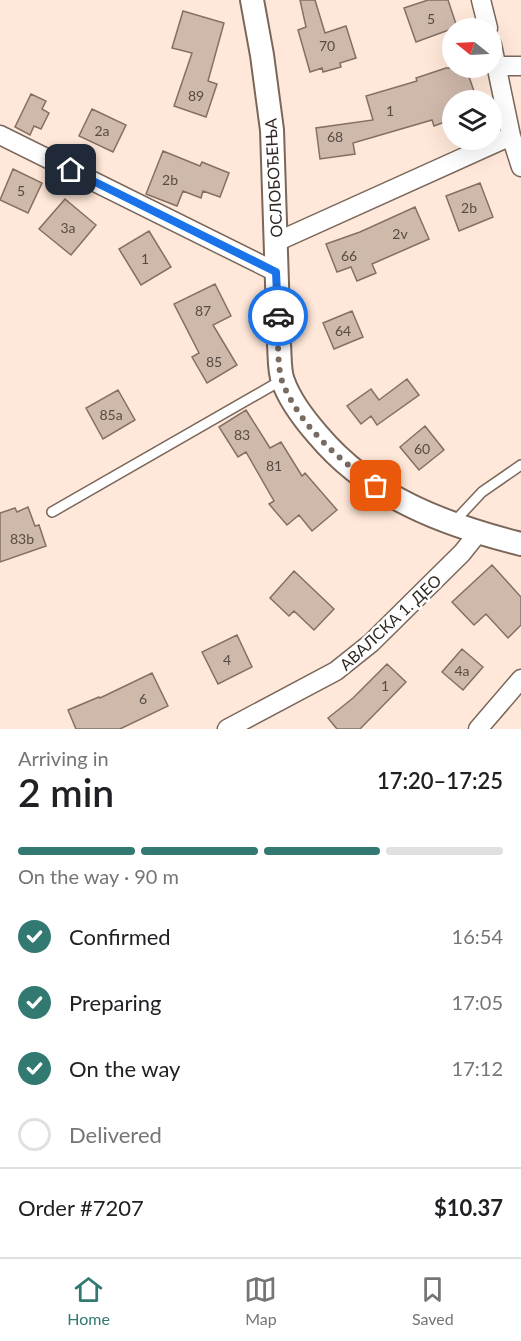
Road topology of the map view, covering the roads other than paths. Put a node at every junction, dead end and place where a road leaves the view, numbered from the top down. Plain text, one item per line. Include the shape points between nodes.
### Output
1 (252, 0) edge
2 (481, 0) edge
3 (486, 18) edge
4 (502, 66) edge
5 (521, 66) edge
6 (499, 78) edge
7 (0, 135) edge
8 (512, 136) junction
9 (521, 166) edge
10 (276, 242) junction
11 (276, 272) junction
12 (282, 380) junction
13 (521, 465) edge
14 (52, 512) dead end
15 (452, 524) junction
16 (478, 533) junction
17 (521, 544) edge
18 (521, 679) edge
19 (227, 729) edge
20 (478, 729) edge

1 - 10 street, ОСЛОБОЂЕЊА via 272,130
2 - 3 street
4 - 5 street
6 - 8 street
7 - 11 street
8 - 9 street
8 - 10 street
10 - 11 street, ОСЛОБОЂЕЊА
11 - 12 street, ОСЛОБОЂЕЊА
12 - 14 lane
12 - 15 street, ОСЛОБОЂЕЊА via 301,415 347,466 409,506
13 - 15 lane via 482,492
15 - 16 street, ОСЛОБОЂЕЊА
16 - 17 street, ОСЛОБОЂЕЊА
16 - 19 street, АВАЛСКА 1. ДЕО via 371,643 336,671
18 - 20 street

